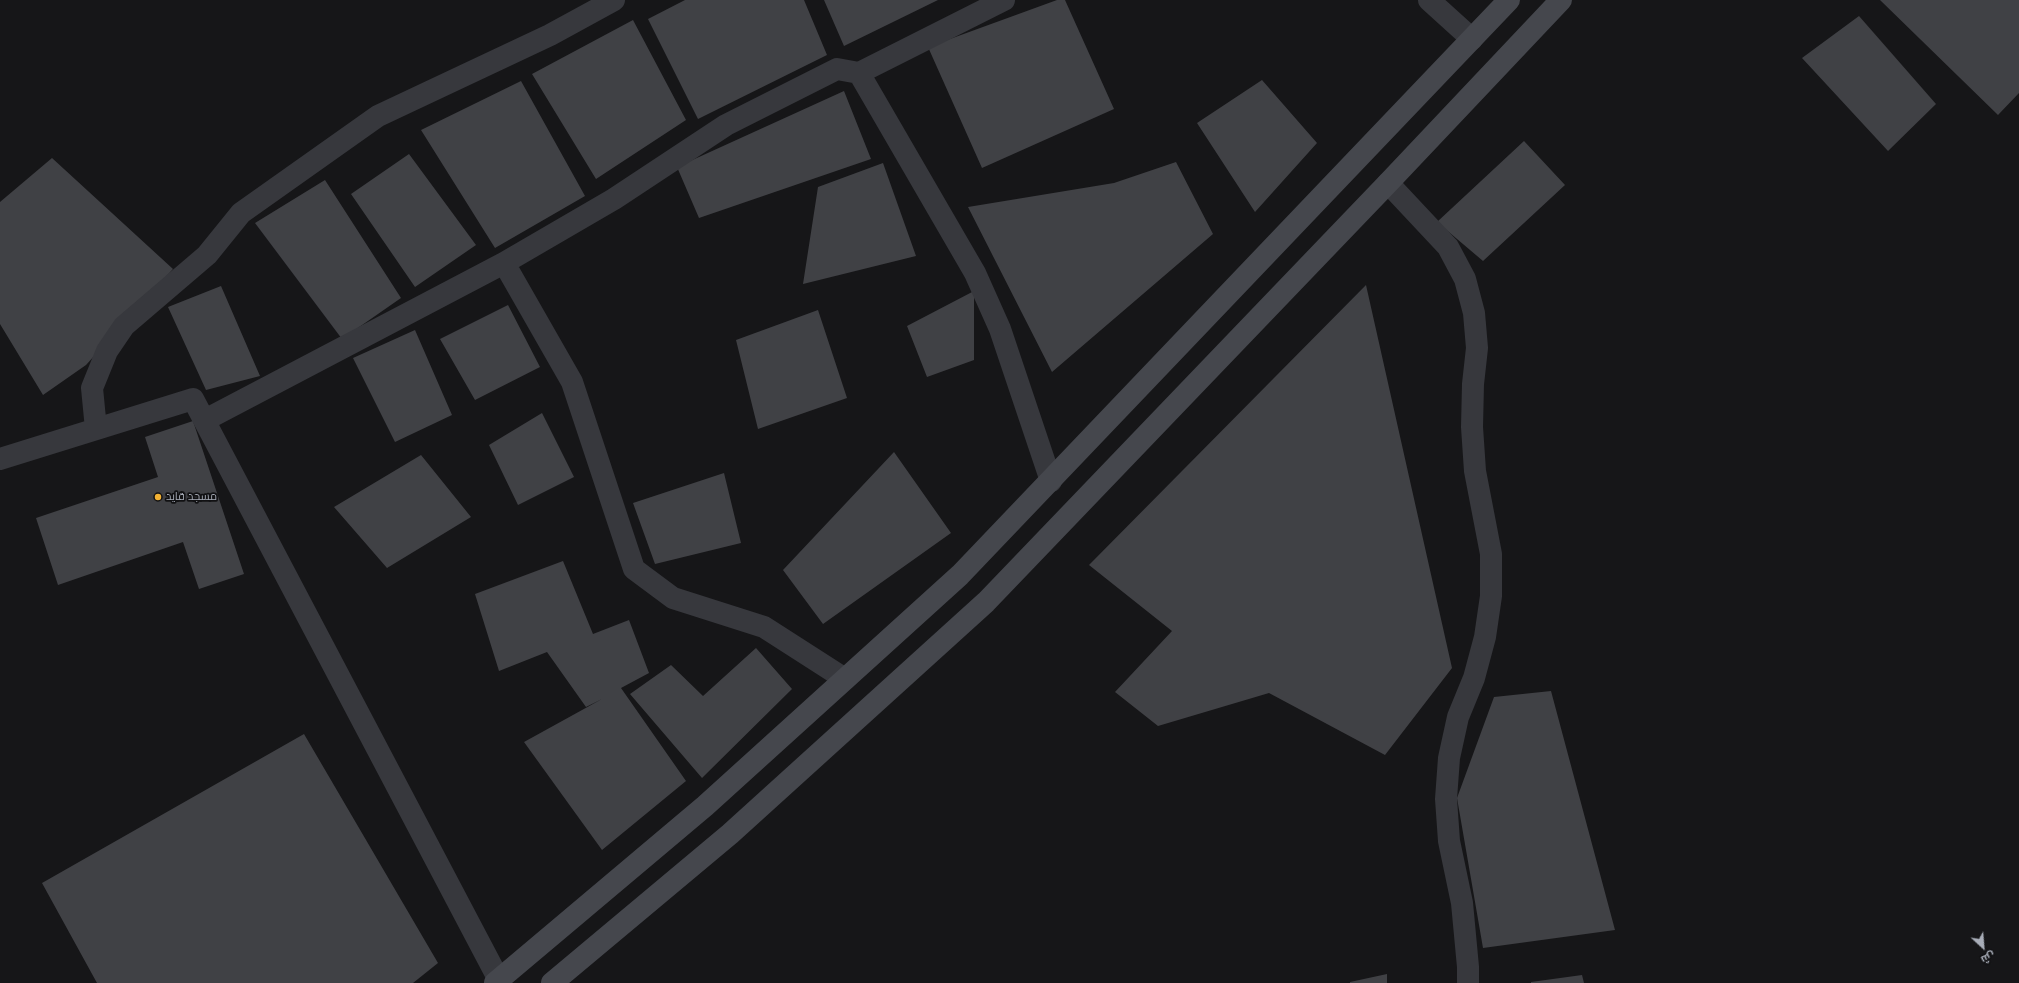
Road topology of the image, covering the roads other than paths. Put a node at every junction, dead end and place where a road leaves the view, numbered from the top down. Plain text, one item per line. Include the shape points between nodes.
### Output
1 (614, 0) edge
2 (1004, 0) edge
3 (1429, 0) edge
4 (1510, 0) edge
5 (1561, 0) edge
6 (1472, 39) junction
7 (859, 73) junction
8 (1388, 183) junction
9 (504, 264) junction
10 (205, 420) junction
11 (96, 429) junction
12 (0, 459) edge
13 (1050, 481) junction
14 (845, 679) junction
15 (497, 981) edge
16 (552, 983) edge
17 (1468, 983) edge

1 - 11 street via 550,34 378,116 241,213 207,255 124,326 107,351 92,388
2 - 7 street
3 - 6 street
4 - 6 street
5 - 8 street
6 - 13 street
7 - 9 street via 837,69 726,125 614,199
7 - 13 street via 975,273 1000,329
8 - 16 street via 986,602 730,834
8 - 17 street via 1448,247 1465,279 1474,313 1477,348 1472,427 1475,471 1491,554 1491,596 1476,672 1458,717 1449,758 1446,799 1449,841 1462,903
9 - 10 street
9 - 14 street via 572,382 634,569 673,598 764,627
10 - 11 street via 193,399
10 - 15 street
11 - 12 street
13 - 14 street via 960,575
14 - 15 street via 705,806

